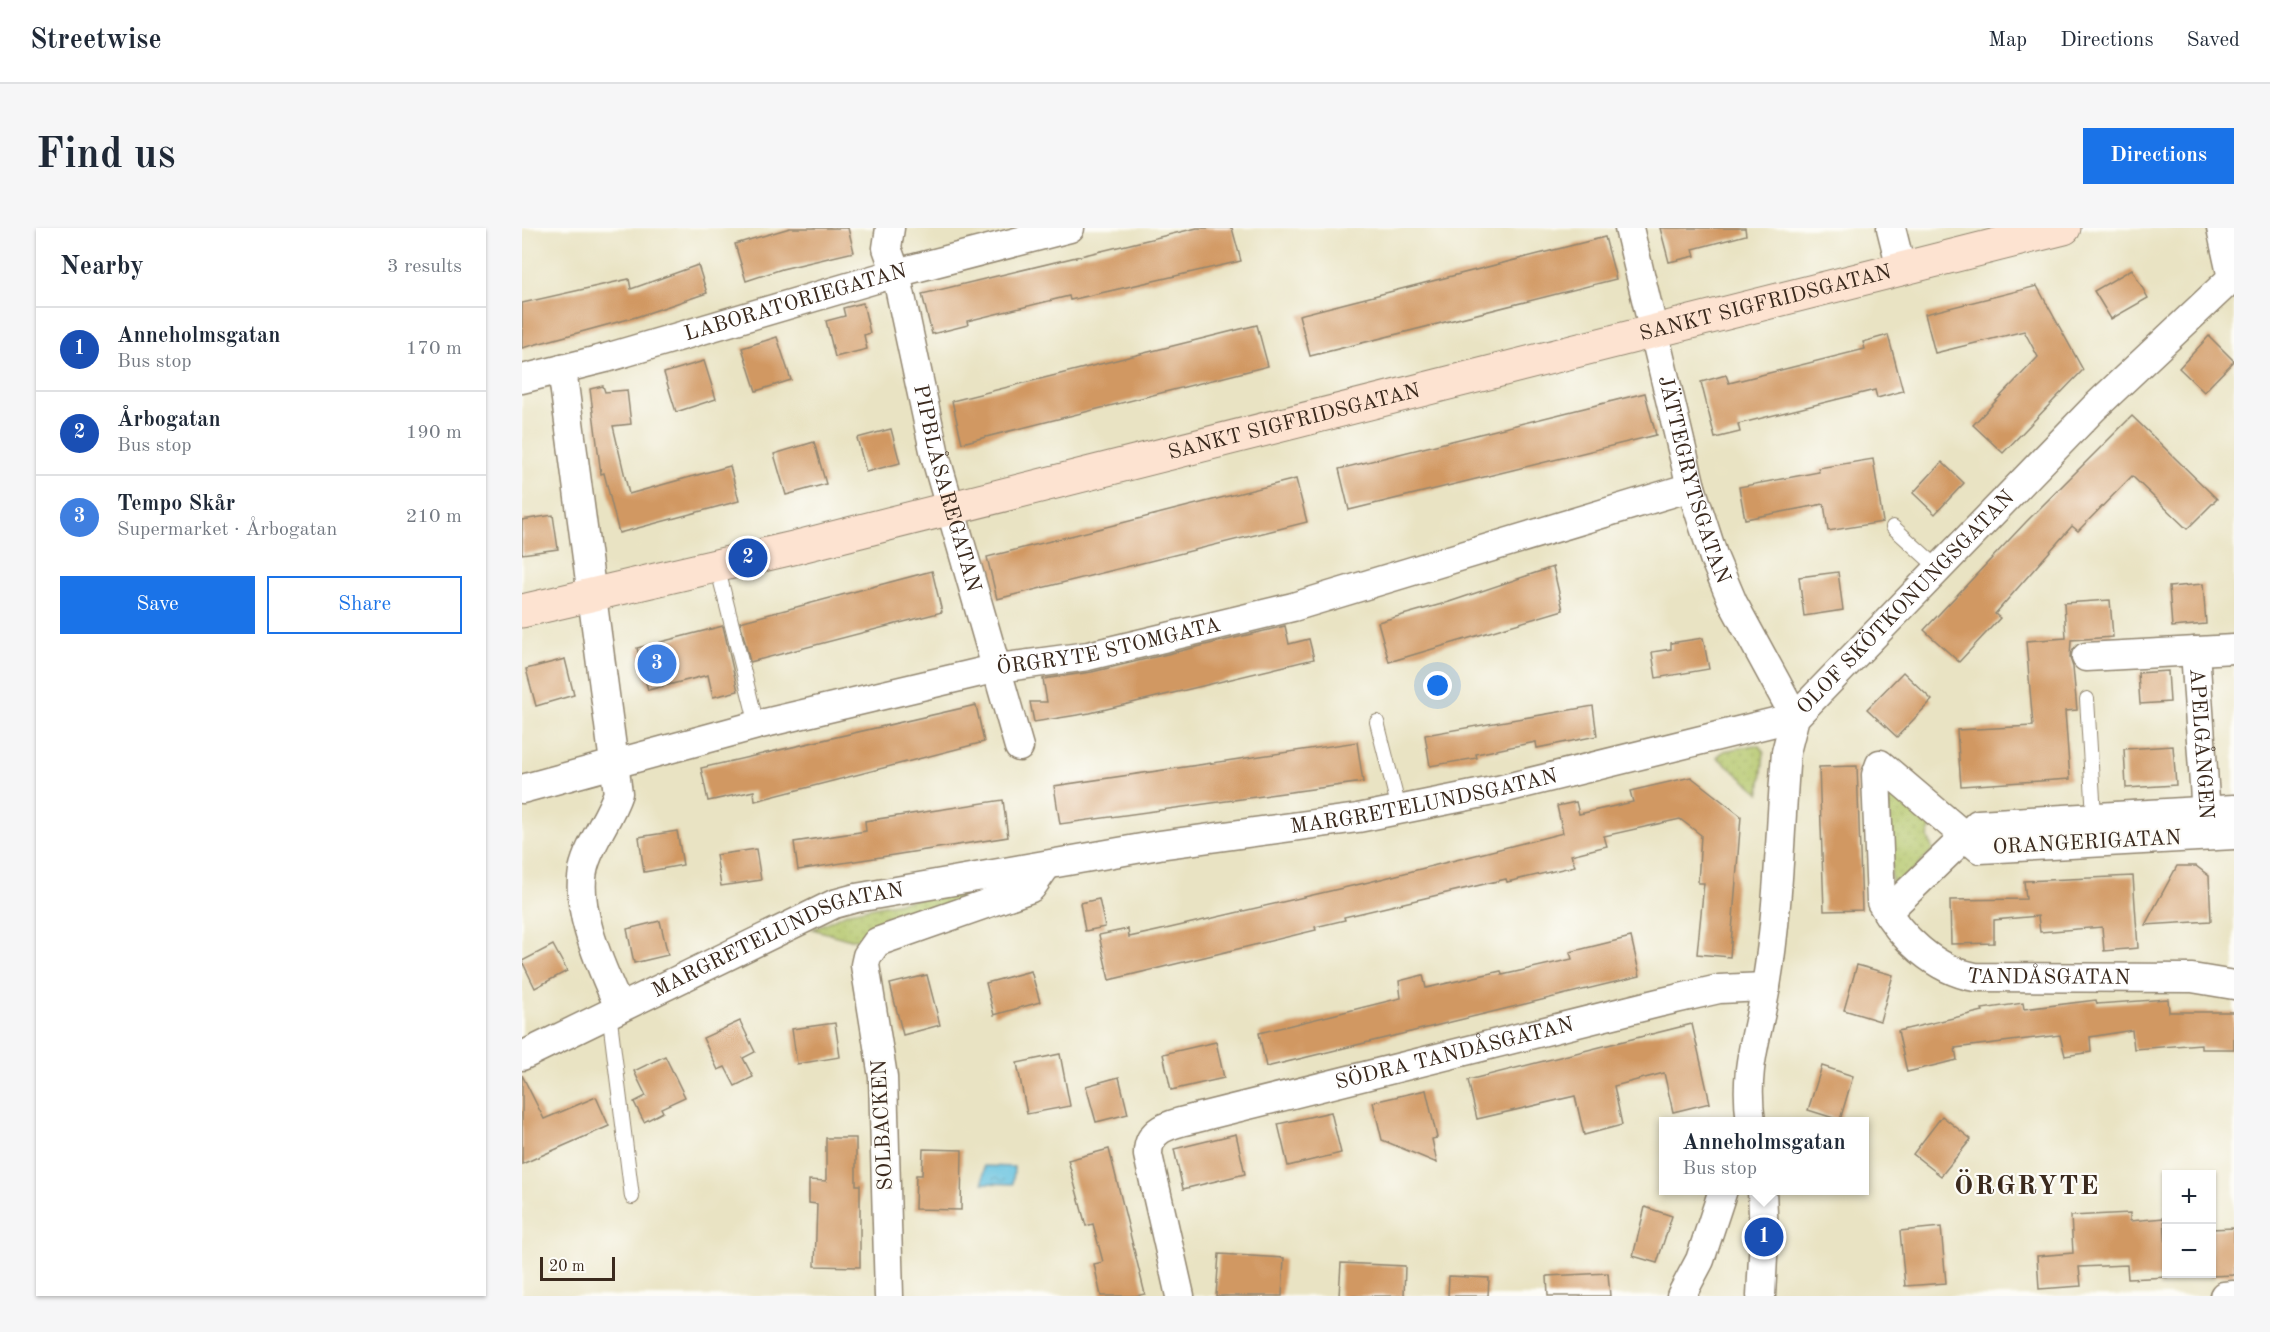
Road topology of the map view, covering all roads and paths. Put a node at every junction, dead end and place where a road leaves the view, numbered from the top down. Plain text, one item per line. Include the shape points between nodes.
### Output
1 (890, 228) edge
2 (1070, 228) edge
3 (1629, 228) edge
4 (1892, 228) edge
5 (2064, 228) edge
6 (2221, 228) edge
7 (1901, 268) junction
8 (896, 273) junction
9 (2233, 277) edge
10 (1653, 333) junction
11 (562, 369) junction
12 (522, 379) edge
13 (1691, 487) junction
14 (950, 507) junction
15 (1893, 527) dead end
16 (717, 566) junction
17 (1938, 568) junction
18 (593, 595) junction
19 (522, 611) edge
20 (2234, 649) edge
21 (2195, 651) junction
22 (2086, 657) dead end
23 (998, 668) junction
24 (2087, 699) dead end
25 (1796, 717) junction
26 (1377, 722) dead end
27 (757, 725) junction
28 (1019, 747) dead end
29 (615, 765) junction
30 (522, 789) edge
31 (1399, 809) junction
32 (2094, 816) junction
33 (2220, 823) edge
34 (1966, 836) junction
35 (1047, 865) junction
36 (1887, 912) junction
37 (867, 956) joint
38 (2234, 985) edge
39 (1766, 987) junction
40 (614, 1010) junction
41 (522, 1056) edge
42 (1750, 1117) edge
43 (1723, 1195) edge
44 (1762, 1195) edge
45 (632, 1197) dead end
46 (889, 1296) edge
47 (1180, 1296) edge
48 (1681, 1296) edge
49 (1761, 1296) edge
50 (2224, 1296) edge
51 (2234, 1296) edge

1 - 8 street, PIPBLÅSAREGATAN via 887,248
2 - 8 street, LABORATORIEGATAN
3 - 10 street, JÄTTEGRYTSGATAN
4 - 7 street
5 - 7 street, SANKT SIGFRIDSGATAN
6 - 9 street, OLOF SKÖTKONUNGSGATAN
7 - 10 street, SANKT SIGFRIDSGATAN
8 - 11 street, LABORATORIEGATAN
8 - 14 street, PIPBLÅSAREGATAN via 934,455
9 - 17 street, OLOF SKÖTKONUNGSGATAN via 2094,408
10 - 13 street, JÄTTEGRYTSGATAN
10 - 14 street, SANKT SIGFRIDSGATAN
11 - 12 street, LABORATORIEGATAN
11 - 18 street
13 - 23 street, ÖRGRYTE STOMGATA via 1293,607 1088,656
13 - 25 street, JÄTTEGRYTSGATAN via 1733,603
14 - 16 street, SANKT SIGFRIDSGATAN
14 - 23 street, PIPBLÅSAREGATAN
15 - 17 lane
16 - 18 street, SANKT SIGFRIDSGATAN
16 - 27 lane
17 - 25 street, OLOF SKÖTKONUNGSGATAN
18 - 19 street, SANKT SIGFRIDSGATAN
18 - 29 street
20 - 21 street, APELGÅNGEN
21 - 22 street, APELGÅNGEN
21 - 33 street, APELGÅNGEN
23 - 27 street, ÖRGRYTE STOMGATA
23 - 28 street, PIPBLÅSAREGATAN
24 - 32 lane
25 - 31 street, MARGRETELUNDSGATAN via 1498,790
25 - 39 street, OLOF SKÖTKONUNGSGATAN via 1786,752
26 - 31 lane
27 - 29 street, ÖRGRYTE STOMGATA
29 - 30 street, ÖRGRYTE STOMGATA
29 - 40 street via 618,793 585,861 581,885 585,915
31 - 35 street, MARGRETELUNDSGATAN
32 - 33 street, ORANGERIGATAN
32 - 34 street, ORANGERIGATAN via 1978,824
33 - 34 street, ORANGERIGATAN via 1980,849
34 - 36 street
34 - 36 street via 1880,765 1876,775 1881,902
35 - 37 street, MARGRETELUNDSGATAN via 1031,888 877,942
35 - 40 street, MARGRETELUNDSGATAN via 834,904
36 - 38 street, TANDÅSGATAN via 1924,955 1963,975 2192,978
37 - 46 street, SOLBACKEN via 883,1088
39 - 42 street, OLOF SKÖTKONUNGSGATAN via 1750,1057 1747,1086
39 - 47 street, SÖDRA TANDÅSGATAN via 1719,989 1157,1130 1150,1139 1148,1155
40 - 41 street, MARGRETELUNDSGATAN
40 - 45 lane
43 - 48 street via 1700,1260
44 - 49 street
50 - 51 street

